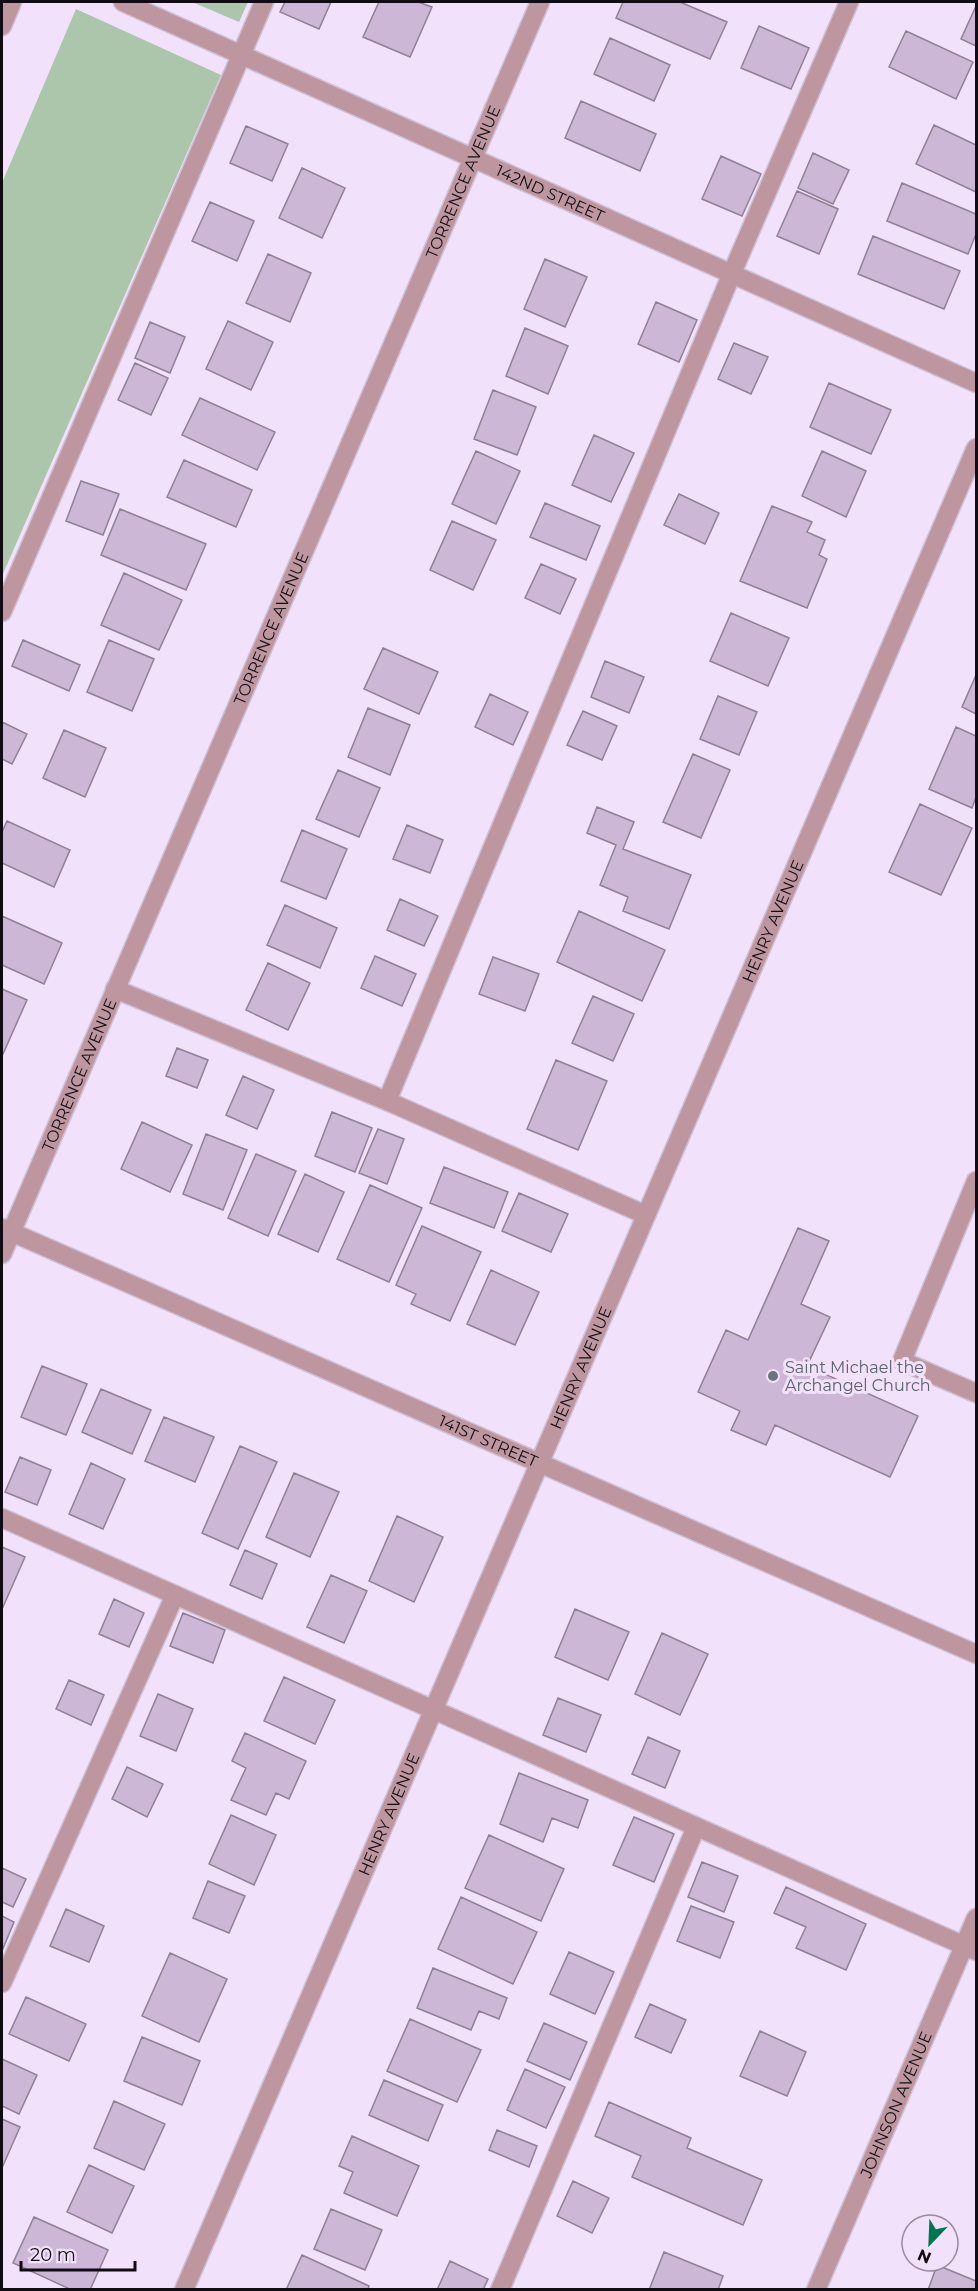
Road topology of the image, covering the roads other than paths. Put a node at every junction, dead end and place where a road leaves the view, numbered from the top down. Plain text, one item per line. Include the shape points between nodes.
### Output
1 (12, 2) edge
2 (123, 2) edge
3 (264, 2) edge
4 (540, 2) edge
5 (849, 2) edge
6 (2, 26) edge
7 (241, 54) junction
8 (473, 158) junction
9 (732, 273) junction
10 (976, 383) edge
11 (976, 448) edge
12 (2, 612) edge
13 (116, 989) junction
14 (387, 1101) junction
15 (976, 1181) edge
16 (646, 1215) junction
17 (6, 1230) edge
18 (2, 1254) edge
19 (976, 1393) edge
20 (540, 1463) junction
21 (2, 1518) edge
22 (175, 1595) junction
23 (976, 1654) edge
24 (434, 1710) junction
25 (696, 1827) junction
26 (976, 1918) edge
27 (971, 1948) edge
28 (2, 1983) edge
29 (184, 2289) edge
30 (500, 2289) edge
31 (816, 2289) edge

1 - 6 street
2 - 7 street, 142ND STREET
3 - 7 street
4 - 8 street, TORRENCE AVENUE
5 - 9 street
7 - 8 street, 142ND STREET
7 - 12 street
8 - 9 street, 142ND STREET
8 - 13 street, TORRENCE AVENUE
9 - 10 street, 142ND STREET
9 - 14 street
11 - 16 street, HENRY AVENUE
13 - 14 street
13 - 17 street, TORRENCE AVENUE
14 - 16 street
15 - 19 street via 902,1361
16 - 20 street, HENRY AVENUE
17 - 18 street, TORRENCE AVENUE
17 - 20 street, 141ST STREET
20 - 23 street, 141ST STREET
20 - 24 street, HENRY AVENUE
21 - 22 street
22 - 24 street
22 - 28 street
24 - 25 street
24 - 29 street, HENRY AVENUE
25 - 27 street
25 - 30 street
26 - 27 street, JOHNSON AVENUE
27 - 31 street, JOHNSON AVENUE

